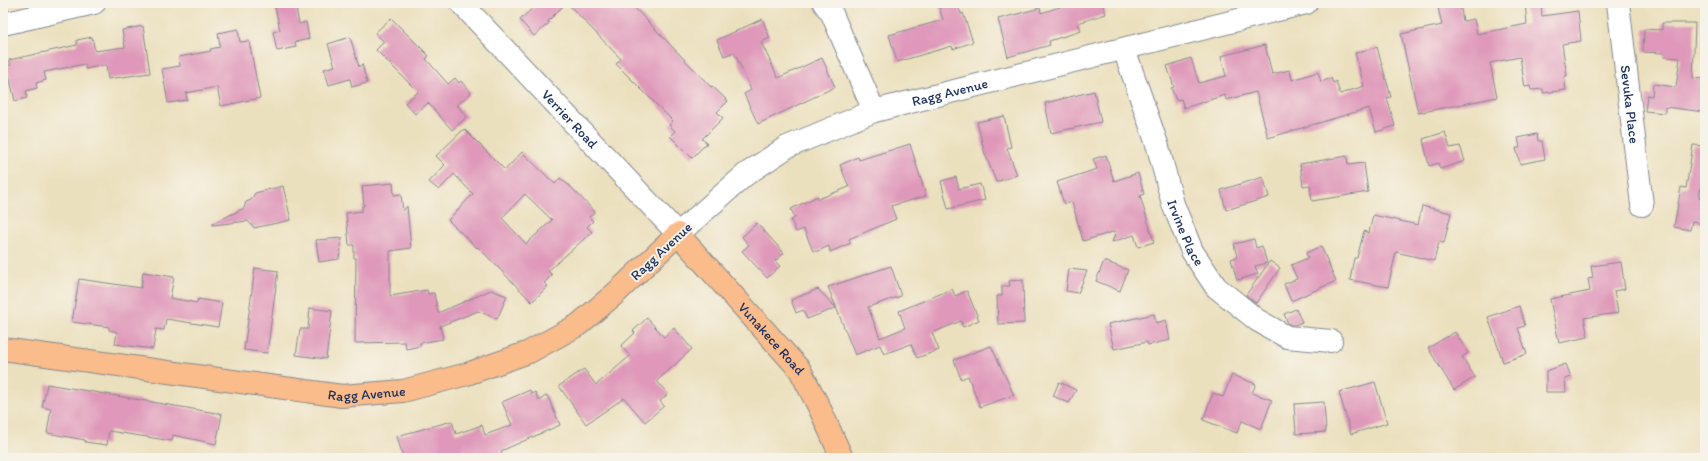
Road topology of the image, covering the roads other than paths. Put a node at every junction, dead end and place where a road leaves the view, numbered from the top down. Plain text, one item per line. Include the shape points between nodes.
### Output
1 (94, 3) edge
2 (461, 3) edge
3 (824, 3) edge
4 (1306, 3) edge
5 (1618, 3) edge
6 (3, 24) edge
7 (1124, 49) junction
8 (874, 111) junction
9 (1642, 205) dead end
10 (678, 234) junction
11 (1331, 341) dead end
12 (3, 349) edge
13 (842, 458) edge

1 - 6 street
2 - 10 street, Verrier Road
3 - 8 street via 832,14
4 - 7 street, Ragg Avenue
5 - 9 street, Sevuka Place
7 - 8 street, Ragg Avenue
7 - 11 street, Irvine Place via 1192,252 1216,288 1257,320 1287,337
8 - 10 street, Ragg Avenue via 787,146 745,175
10 - 12 main road, Ragg Avenue via 578,325 529,352 467,374 403,391 342,396
10 - 13 main road, Vunakece Road via 800,370

